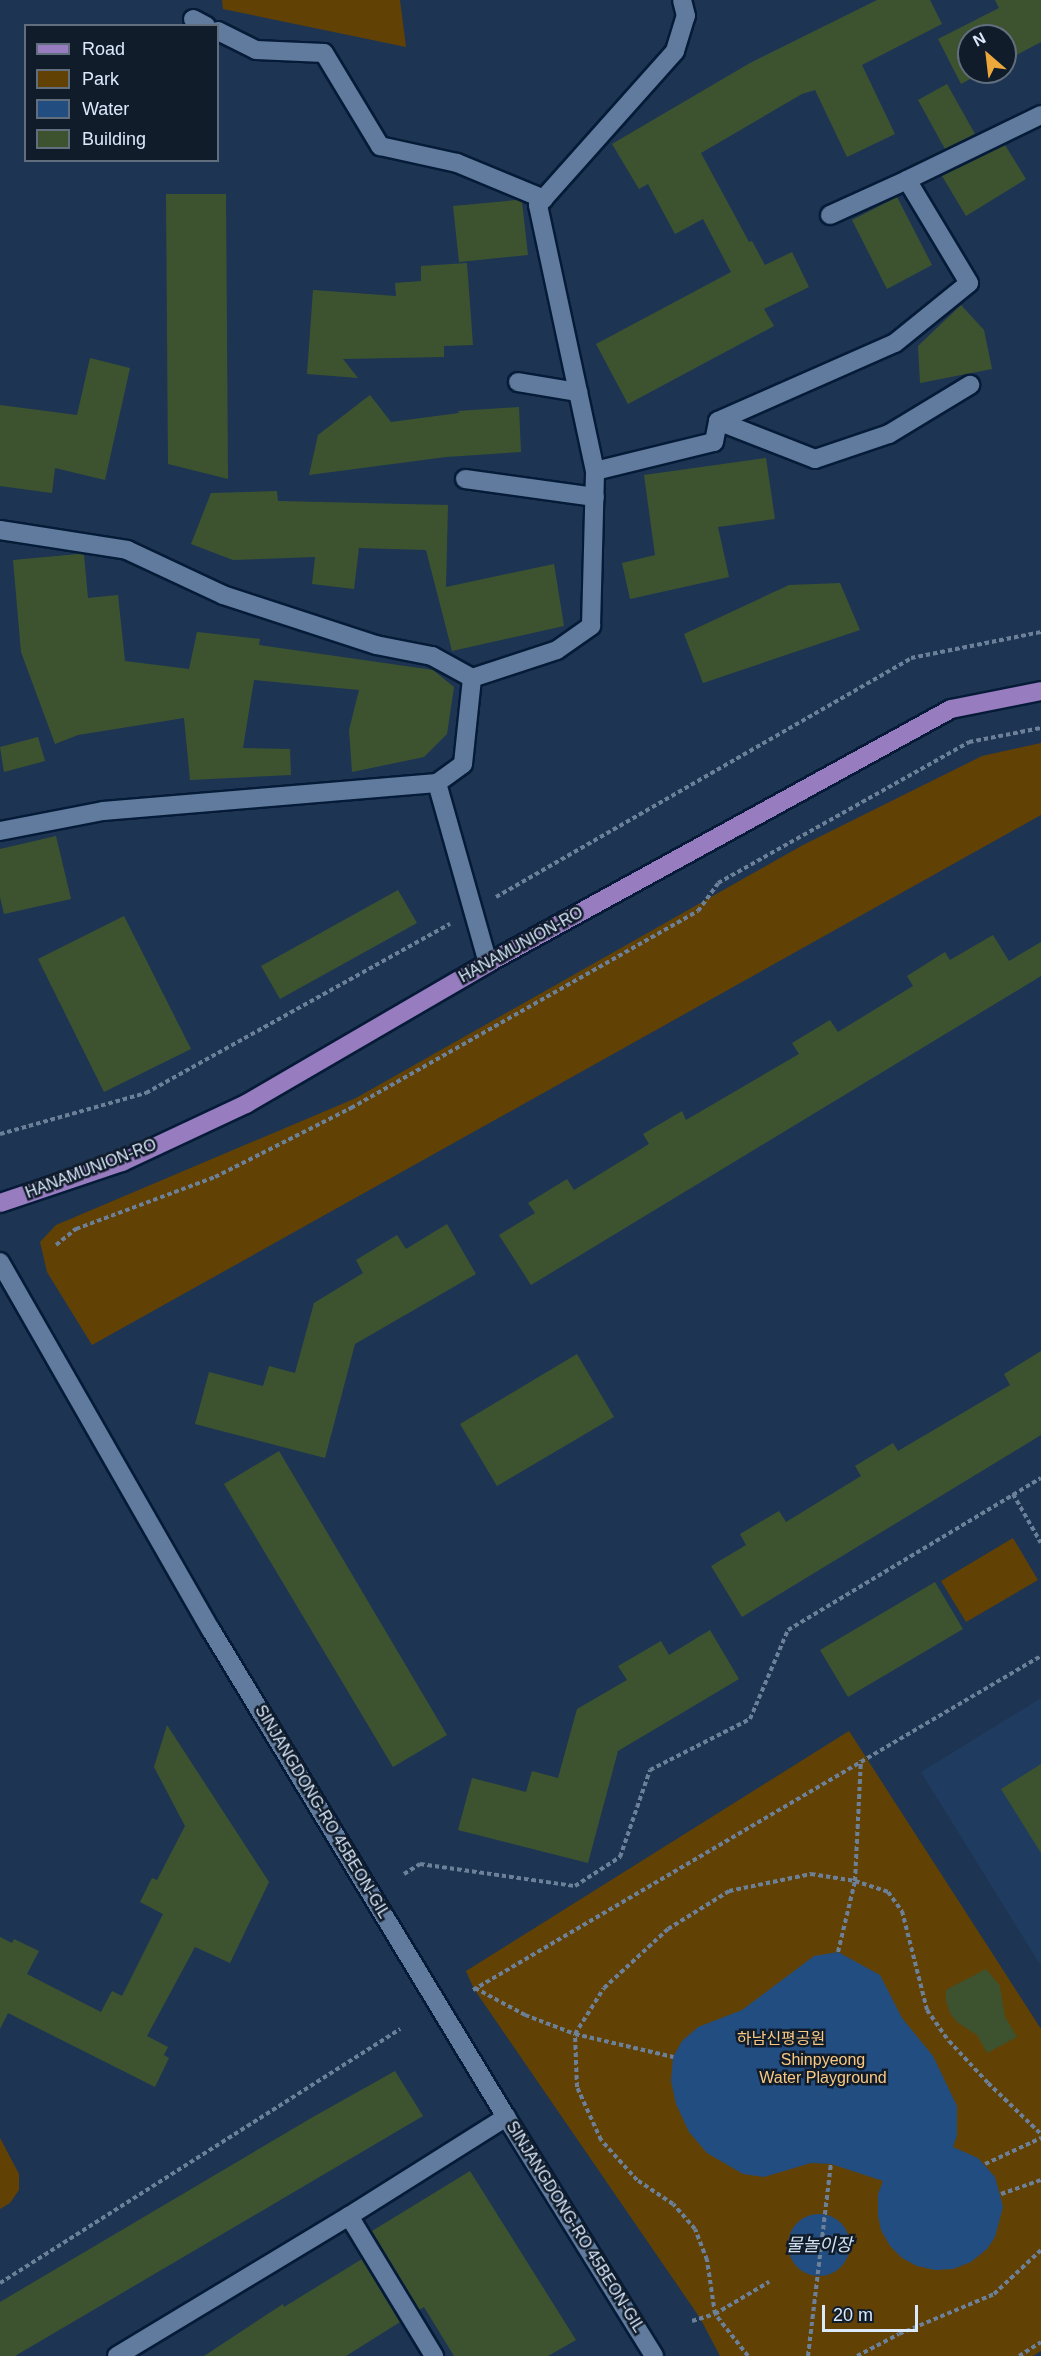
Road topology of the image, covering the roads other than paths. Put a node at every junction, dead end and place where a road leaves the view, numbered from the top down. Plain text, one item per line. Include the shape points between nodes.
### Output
1 (682, 0) edge
2 (219, 32) edge
3 (1041, 115) edge
4 (907, 180) junction
5 (544, 199) junction
6 (830, 215) dead end
7 (518, 382) dead end
8 (970, 385) dead end
9 (578, 392) junction
10 (718, 421) junction
11 (595, 471) junction
12 (465, 479) dead end
13 (595, 497) junction
14 (0, 530) edge
15 (472, 678) junction
16 (1041, 691) edge
17 (437, 783) junction
18 (0, 831) edge
19 (488, 963) junction
20 (0, 1203) edge
21 (0, 1262) edge
22 (506, 2117) junction
23 (350, 2217) junction
24 (117, 2356) edge
25 (434, 2356) edge
26 (654, 2356) edge

1 - 5 street via 686,16 675,51
2 - 5 street via 256,50 324,53 380,146 458,163
3 - 4 street
4 - 6 street
4 - 10 street via 969,283 895,342
5 - 9 street via 538,205
7 - 9 street
8 - 10 street via 889,434 815,459
9 - 11 street
10 - 11 street via 714,442
11 - 13 street
12 - 13 street
13 - 15 street via 591,626 557,650
14 - 15 street via 127,550 223,595 376,645 432,656
15 - 17 street via 463,764
16 - 19 main road, HANAMUNION-RO via 951,709
17 - 18 street via 103,811
17 - 19 street
19 - 20 main road, HANAMUNION-RO via 246,1104 122,1162
21 - 22 street, SINJANGDONG-RO 45BEON-GIL via 211,1630
22 - 23 street
22 - 26 street, SINJANGDONG-RO 45BEON-GIL
23 - 24 street
23 - 25 street

